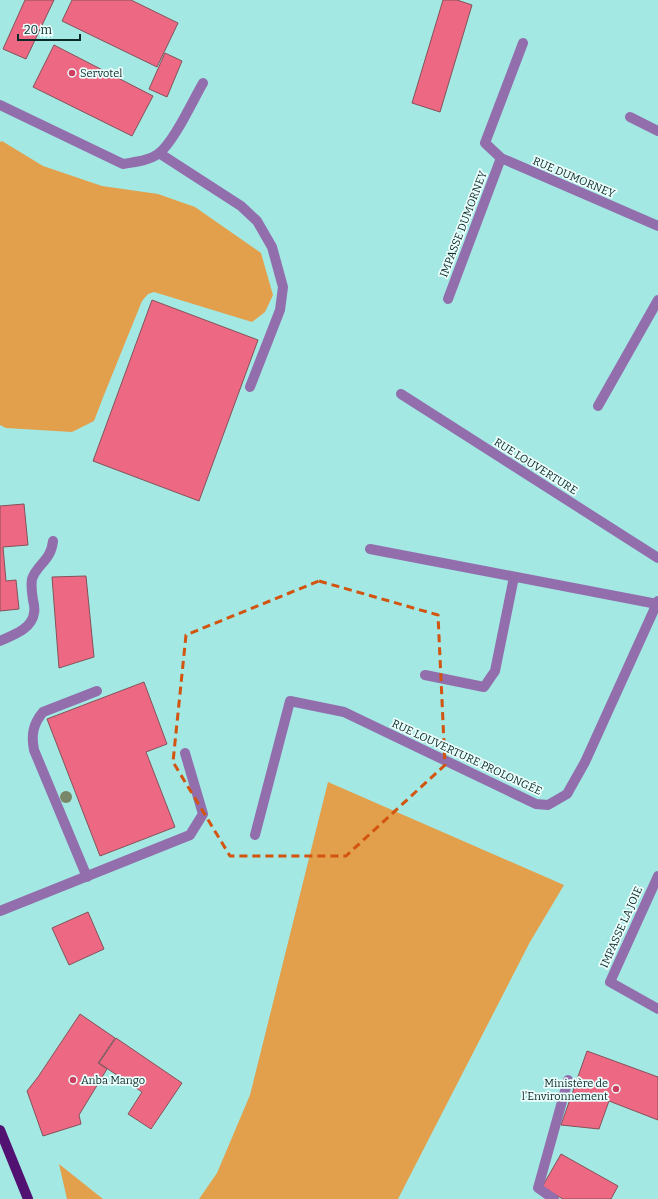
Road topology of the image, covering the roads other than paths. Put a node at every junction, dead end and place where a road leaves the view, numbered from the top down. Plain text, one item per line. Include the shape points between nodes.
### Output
1 (523, 43) dead end
2 (203, 83) dead end
3 (0, 105) edge
4 (630, 117) dead end
5 (658, 131) edge
6 (159, 153) junction
7 (501, 158) junction
8 (658, 226) edge
9 (448, 299) dead end
10 (658, 300) edge
11 (250, 387) dead end
12 (401, 394) dead end
13 (598, 406) dead end
14 (53, 542) dead end
15 (370, 549) dead end
16 (658, 558) edge
17 (514, 577) junction
18 (657, 603) edge
19 (0, 641) edge
20 (425, 675) dead end
21 (97, 691) dead end
22 (185, 753) dead end
23 (255, 835) dead end
24 (658, 876) edge
25 (87, 877) junction
26 (0, 911) edge
27 (658, 1009) edge
28 (568, 1080) dead end
29 (0, 1130) edge
30 (28, 1199) edge
31 (554, 1199) edge

1 - 7 street, RUE DUMORNEY via 485,143
2 - 6 street via 170,141
3 - 6 street via 123,164 144,160
4 - 5 street
6 - 11 street via 241,206 257,221 272,247 283,287 280,310
7 - 8 street, RUE DUMORNEY
7 - 9 street, IMPASSE DUMORNEY
10 - 13 street
12 - 16 street, RUE LOUVERTURE
14 - 19 street via 49,557 32,579 32,621 22,630
15 - 17 street
17 - 18 street
17 - 20 street via 495,671 484,687
18 - 23 street, RUE LOUVERTURE PROLONGÉE via 585,762 567,794 548,805 536,804 344,712 290,701
21 - 25 street via 43,712 33,728 32,740
22 - 25 street via 203,814 190,835
24 - 27 street, IMPASSE LA JOIE via 610,982
25 - 26 street
28 - 31 street via 538,1188
29 - 30 main road

